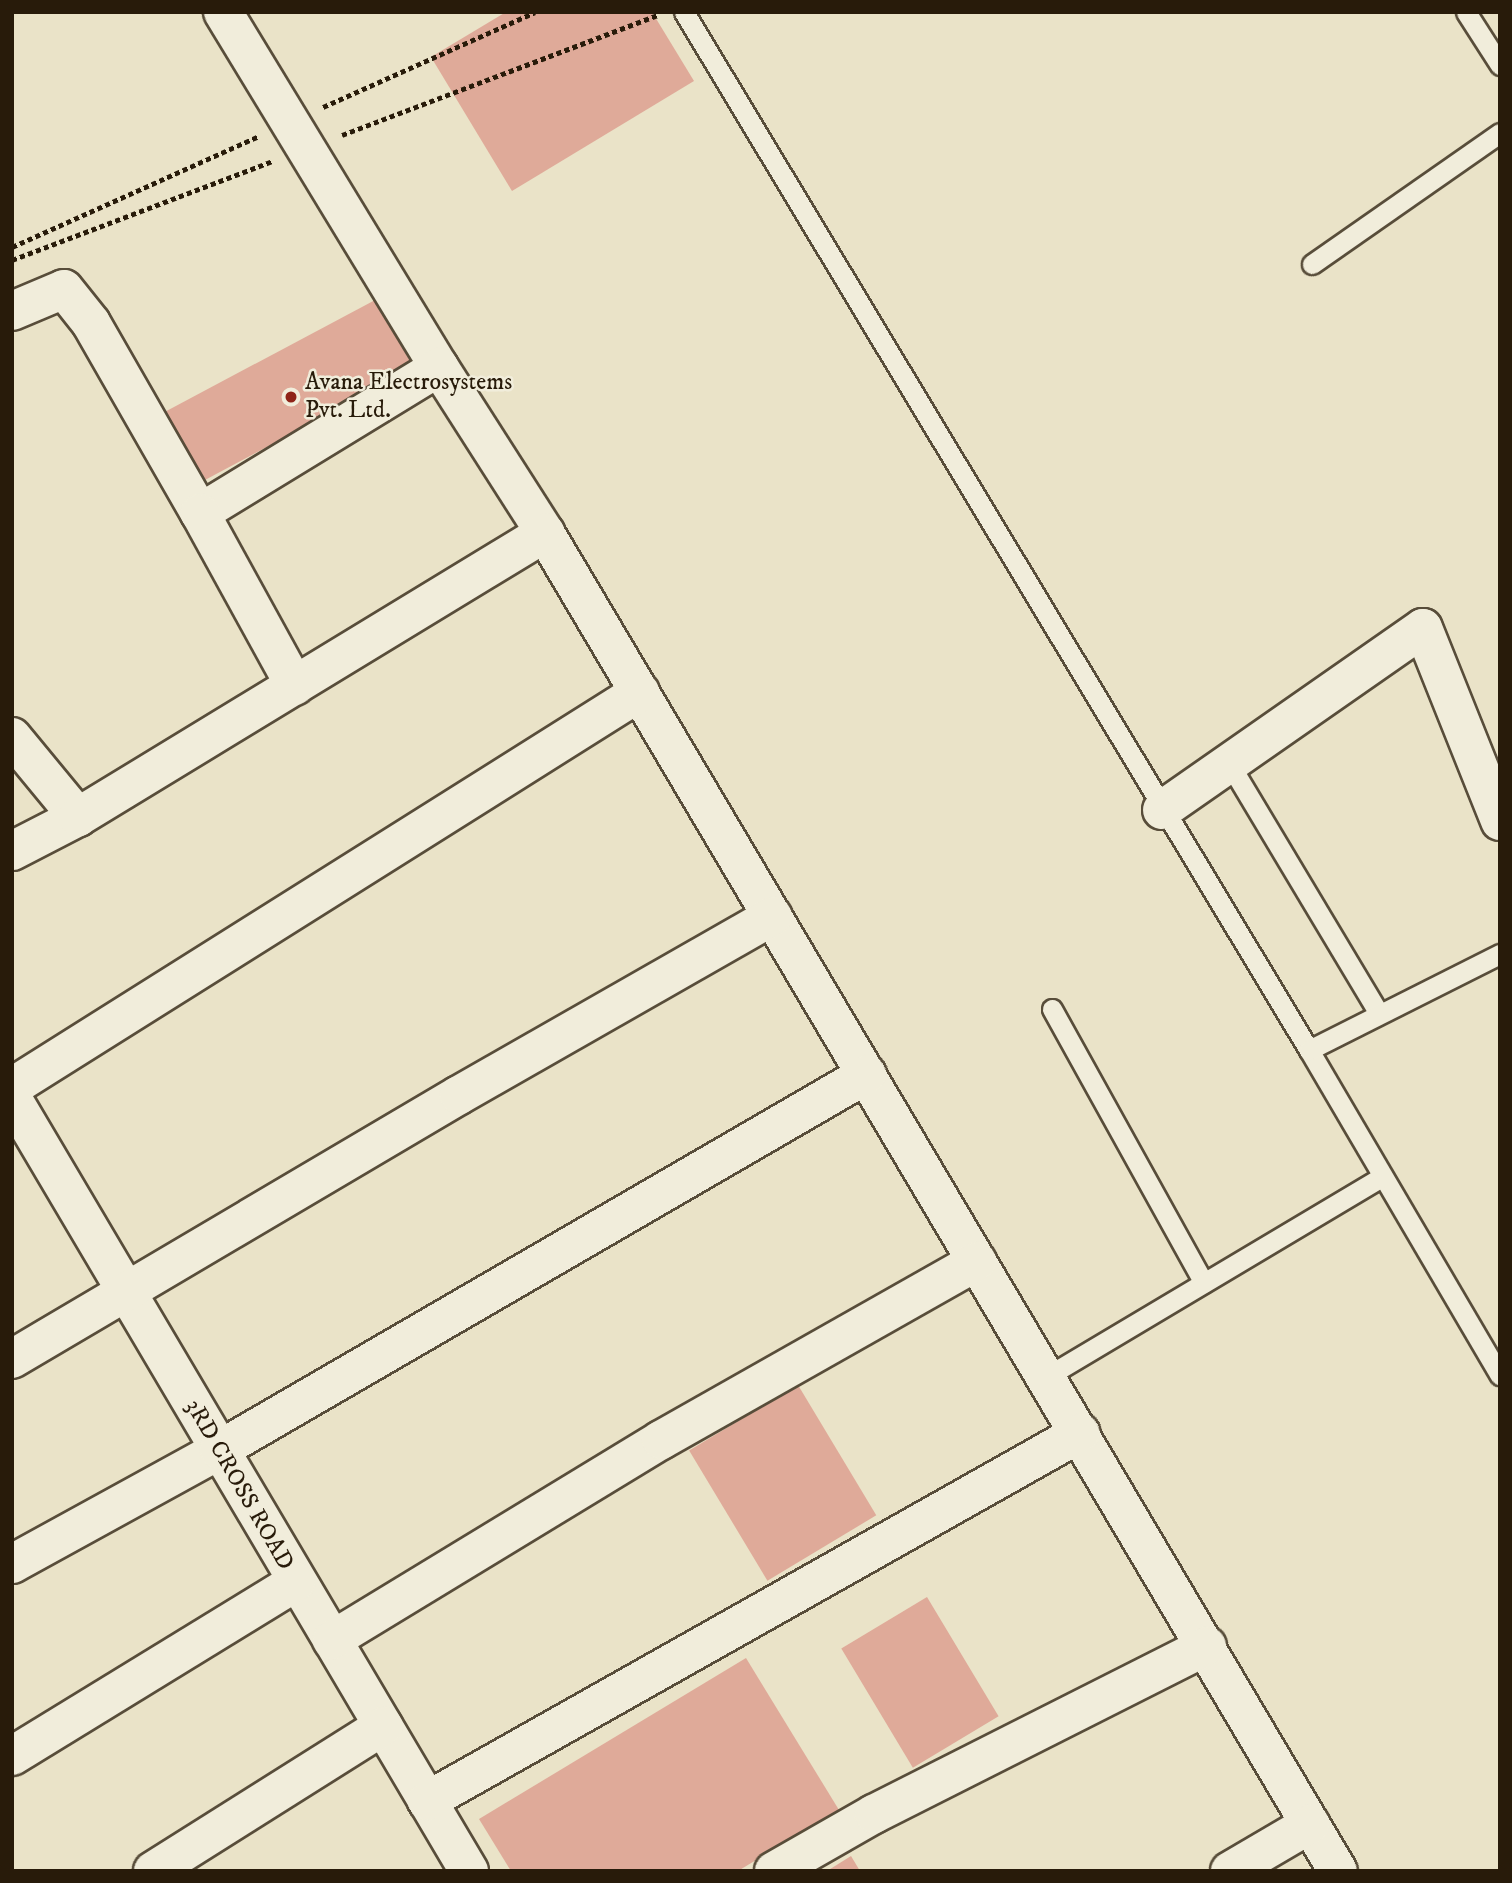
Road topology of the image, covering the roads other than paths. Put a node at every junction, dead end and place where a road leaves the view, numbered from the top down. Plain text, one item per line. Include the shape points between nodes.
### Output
1 (223, 12) edge
2 (684, 12) edge
3 (1466, 12) edge
4 (1500, 65) edge
5 (1500, 133) edge
6 (1312, 264) dead end
7 (12, 311) edge
8 (439, 367) junction
9 (200, 513) junction
10 (545, 534) junction
11 (295, 686) junction
12 (640, 692) junction
13 (12, 737) edge
14 (1230, 763) junction
15 (1162, 810) junction
16 (78, 817) junction
17 (1500, 821) edge
18 (12, 851) edge
19 (773, 916) junction
20 (1500, 954) edge
21 (1052, 1009) dead end
22 (1379, 1014) junction
23 (1309, 1049) junction
24 (867, 1074) junction
25 (12, 1087) edge
26 (18, 1123) edge
27 (1382, 1177) junction
28 (977, 1261) junction
29 (1204, 1283) junction
30 (125, 1291) junction
31 (12, 1359) edge
32 (1500, 1375) edge
33 (1046, 1377) junction
34 (1080, 1433) junction
35 (219, 1450) junction
36 (12, 1564) edge
37 (296, 1582) junction
38 (332, 1640) junction
39 (1207, 1646) junction
40 (383, 1726) junction
41 (12, 1756) edge
42 (427, 1801) junction
43 (1310, 1824) junction
44 (153, 1871) edge
45 (469, 1871) edge
46 (774, 1871) edge
47 (1230, 1871) edge
48 (1338, 1871) edge

1 - 8 street
2 - 15 lane
3 - 4 lane
5 - 6 lane
7 - 9 street via 64,289 91,323
8 - 9 street
8 - 10 street
9 - 11 street
10 - 11 street
10 - 12 street
11 - 16 street
12 - 19 street
12 - 25 street
13 - 16 street
14 - 15 street
14 - 17 street via 1423,628
14 - 22 lane
15 - 23 lane
16 - 18 street
19 - 24 street
19 - 30 street
20 - 22 lane
21 - 29 lane
22 - 23 lane
23 - 27 lane
24 - 28 street
24 - 35 street
26 - 30 street, 3RD CROSS ROAD
27 - 29 lane
27 - 32 lane
28 - 33 street
28 - 38 street via 661,1440
29 - 33 lane
30 - 31 street
30 - 35 street, 3RD CROSS ROAD
33 - 34 street
34 - 39 street
34 - 42 street
35 - 36 street
35 - 37 street, 3RD CROSS ROAD
37 - 38 street, 3RD CROSS ROAD
37 - 41 street
38 - 40 street, 3RD CROSS ROAD
39 - 43 street
39 - 46 street via 874,1814
40 - 42 street, 3RD CROSS ROAD
40 - 44 street
42 - 45 street, 3RD CROSS ROAD
43 - 47 street
43 - 48 street

